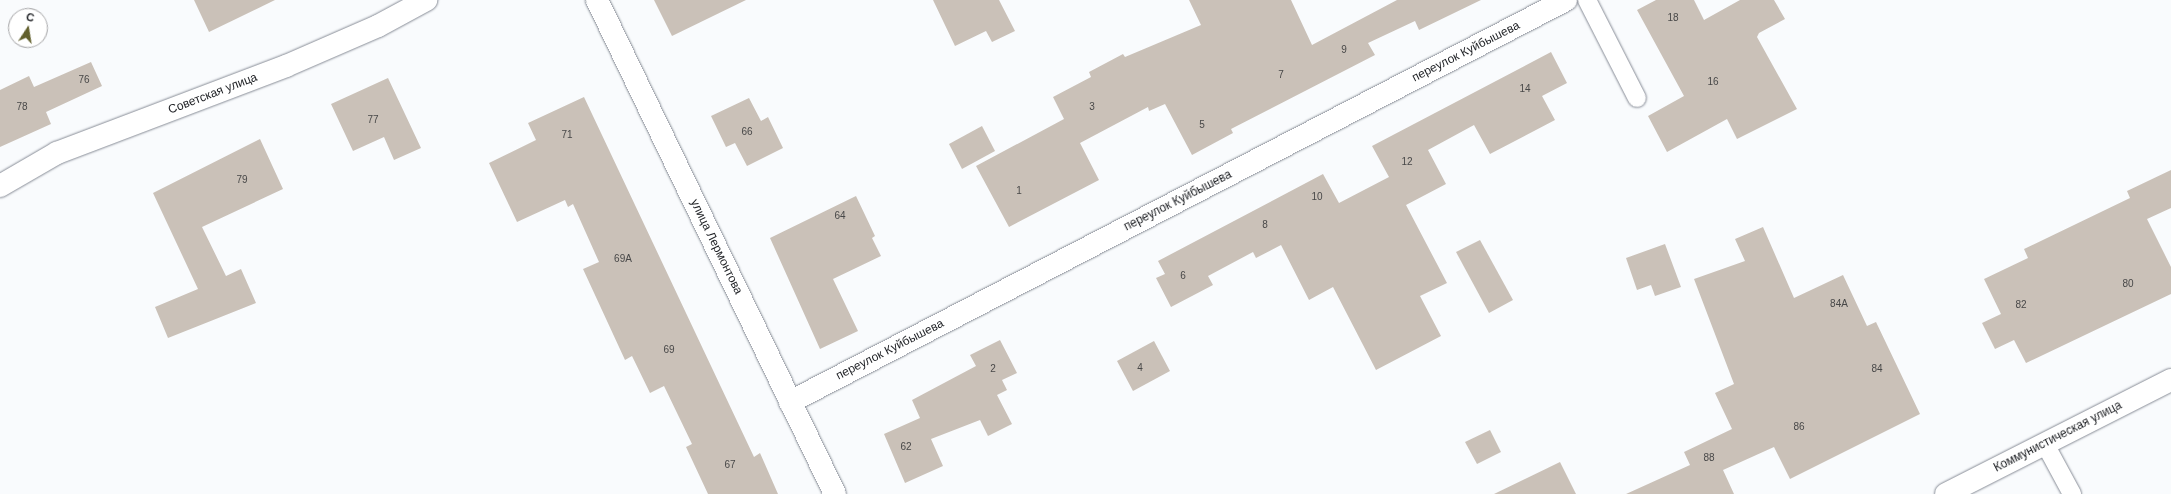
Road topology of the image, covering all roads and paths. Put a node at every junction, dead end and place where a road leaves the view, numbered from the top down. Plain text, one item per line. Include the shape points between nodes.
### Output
1 (426, 0) edge
2 (597, 0) edge
3 (1566, 0) edge
4 (1587, 0) edge
5 (1637, 98) dead end
6 (0, 186) edge
7 (2171, 380) edge
8 (790, 402) junction
9 (2046, 444) junction
10 (835, 494) edge
11 (1946, 494) edge
12 (2072, 494) edge

1 - 6 street, Советская улица via 378,26 286,66 57,152
2 - 8 street, улица Лермонтова
3 - 8 street, переулок Куйбышева
4 - 5 lane
7 - 9 street, Коммунистическая улица
8 - 10 street, улица Лермонтова
9 - 11 street, Коммунистическая улица
9 - 12 lane

